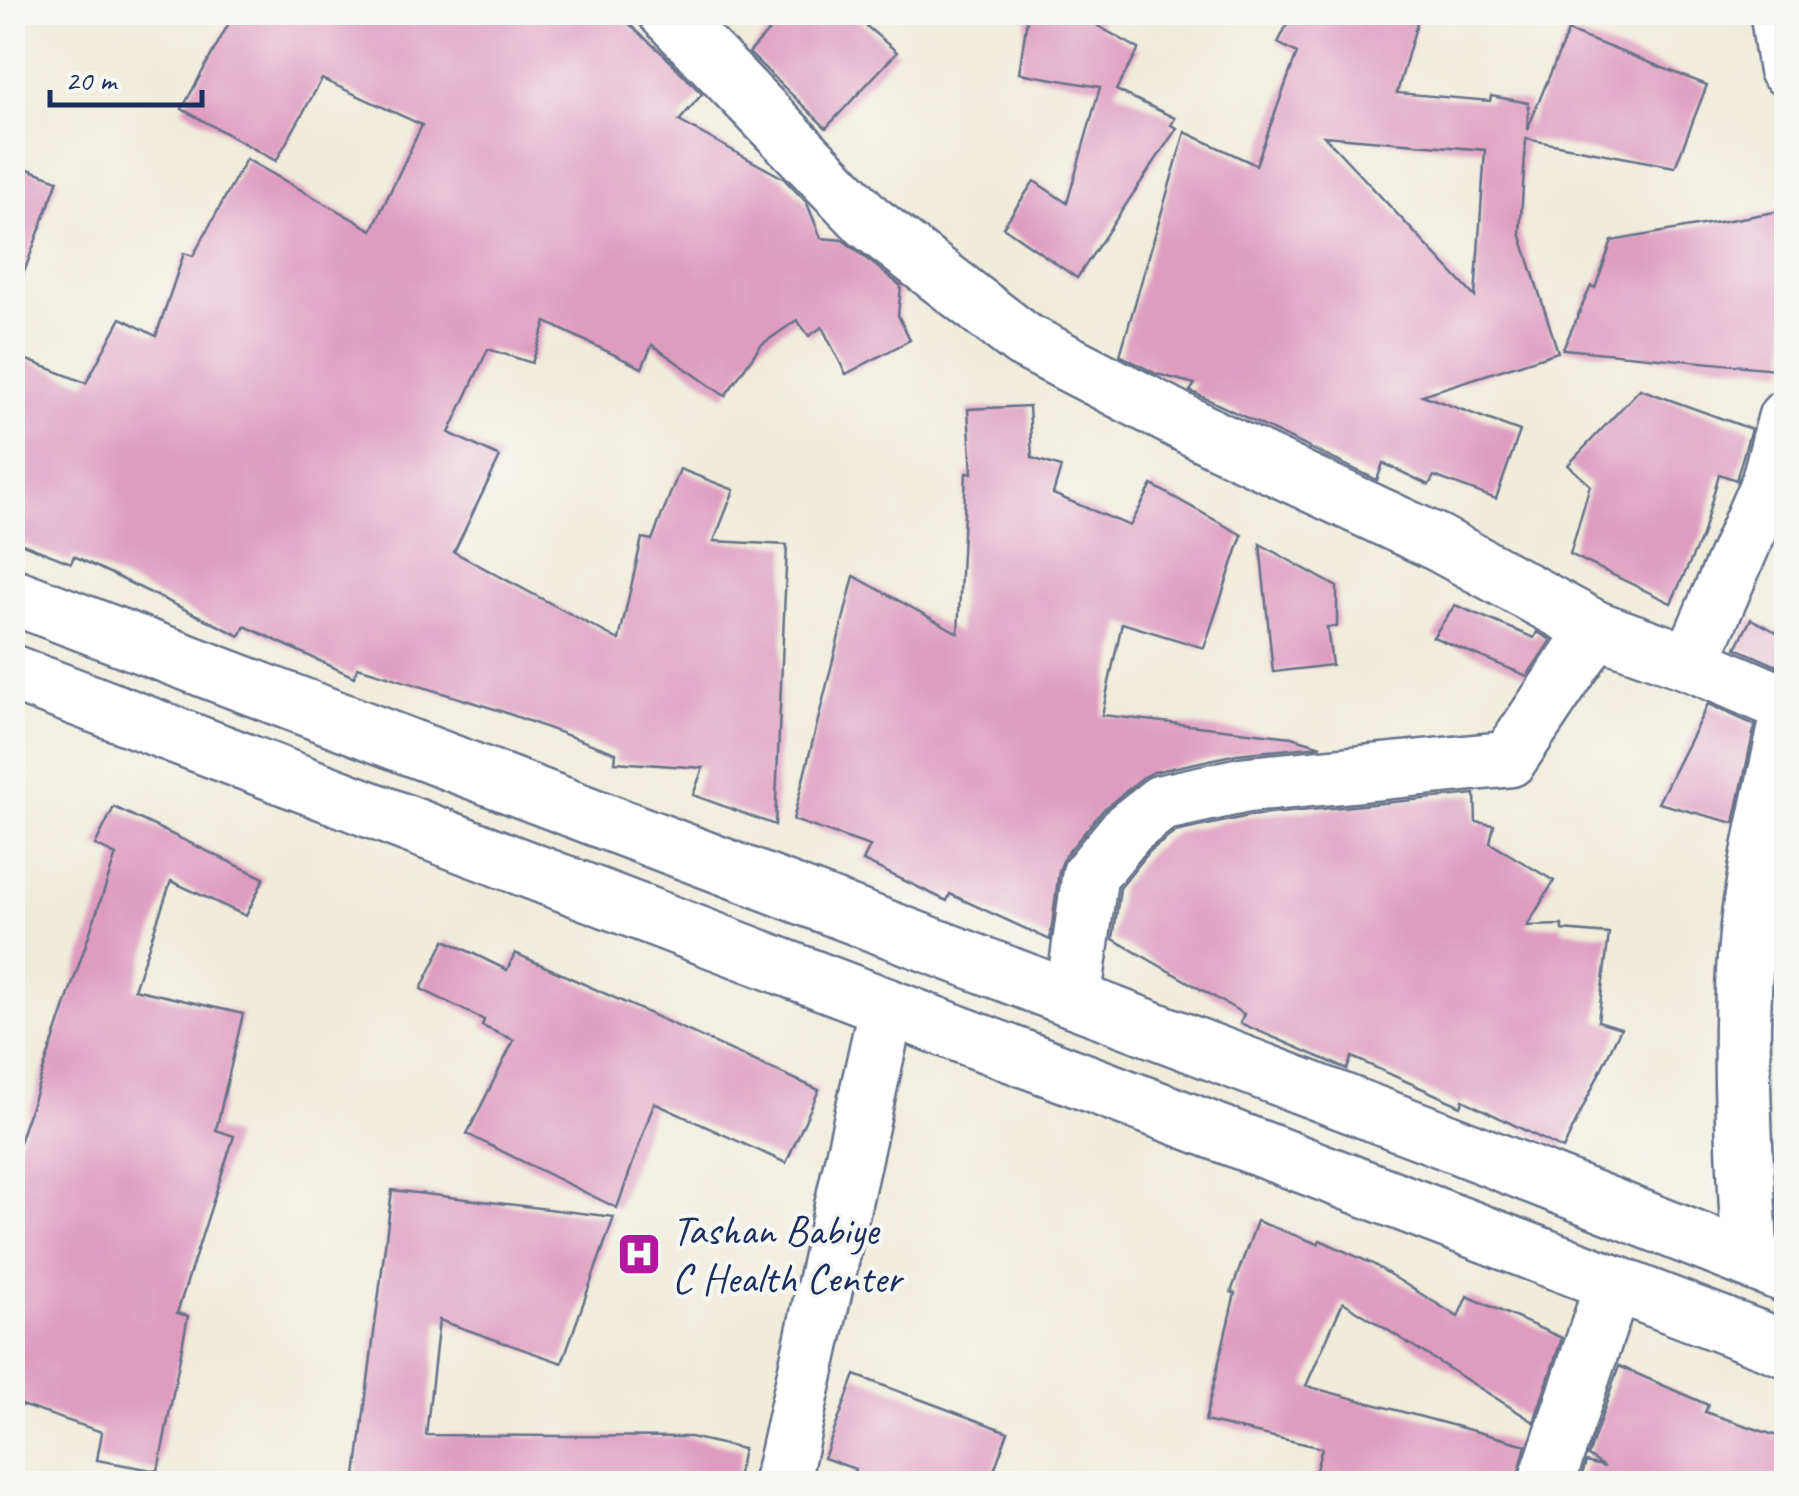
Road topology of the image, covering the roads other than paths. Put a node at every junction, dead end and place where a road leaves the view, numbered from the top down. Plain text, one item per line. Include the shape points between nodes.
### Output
1 (666, 12) edge
2 (1778, 12) edge
3 (1786, 68) edge
4 (1786, 418) edge
5 (12, 596) edge
6 (1596, 629) junction
7 (1691, 663) junction
8 (12, 673) edge
9 (1786, 704) edge
10 (1786, 729) edge
11 (1073, 999) junction
12 (888, 1006) junction
13 (1768, 1267) edge
14 (1613, 1284) junction
15 (1786, 1349) edge
16 (780, 1484) edge
17 (1546, 1484) edge

1 - 6 street via 868,221 1023,340 1438,542
2 - 3 street
4 - 7 street via 1769,482
5 - 11 street
6 - 7 street
6 - 11 street via 1509,759 1244,784 1161,803 1090,874
7 - 9 street
8 - 12 street
10 - 13 street via 1747,940 1741,1069
11 - 13 street
12 - 14 street
12 - 16 street
14 - 15 street
14 - 17 street

